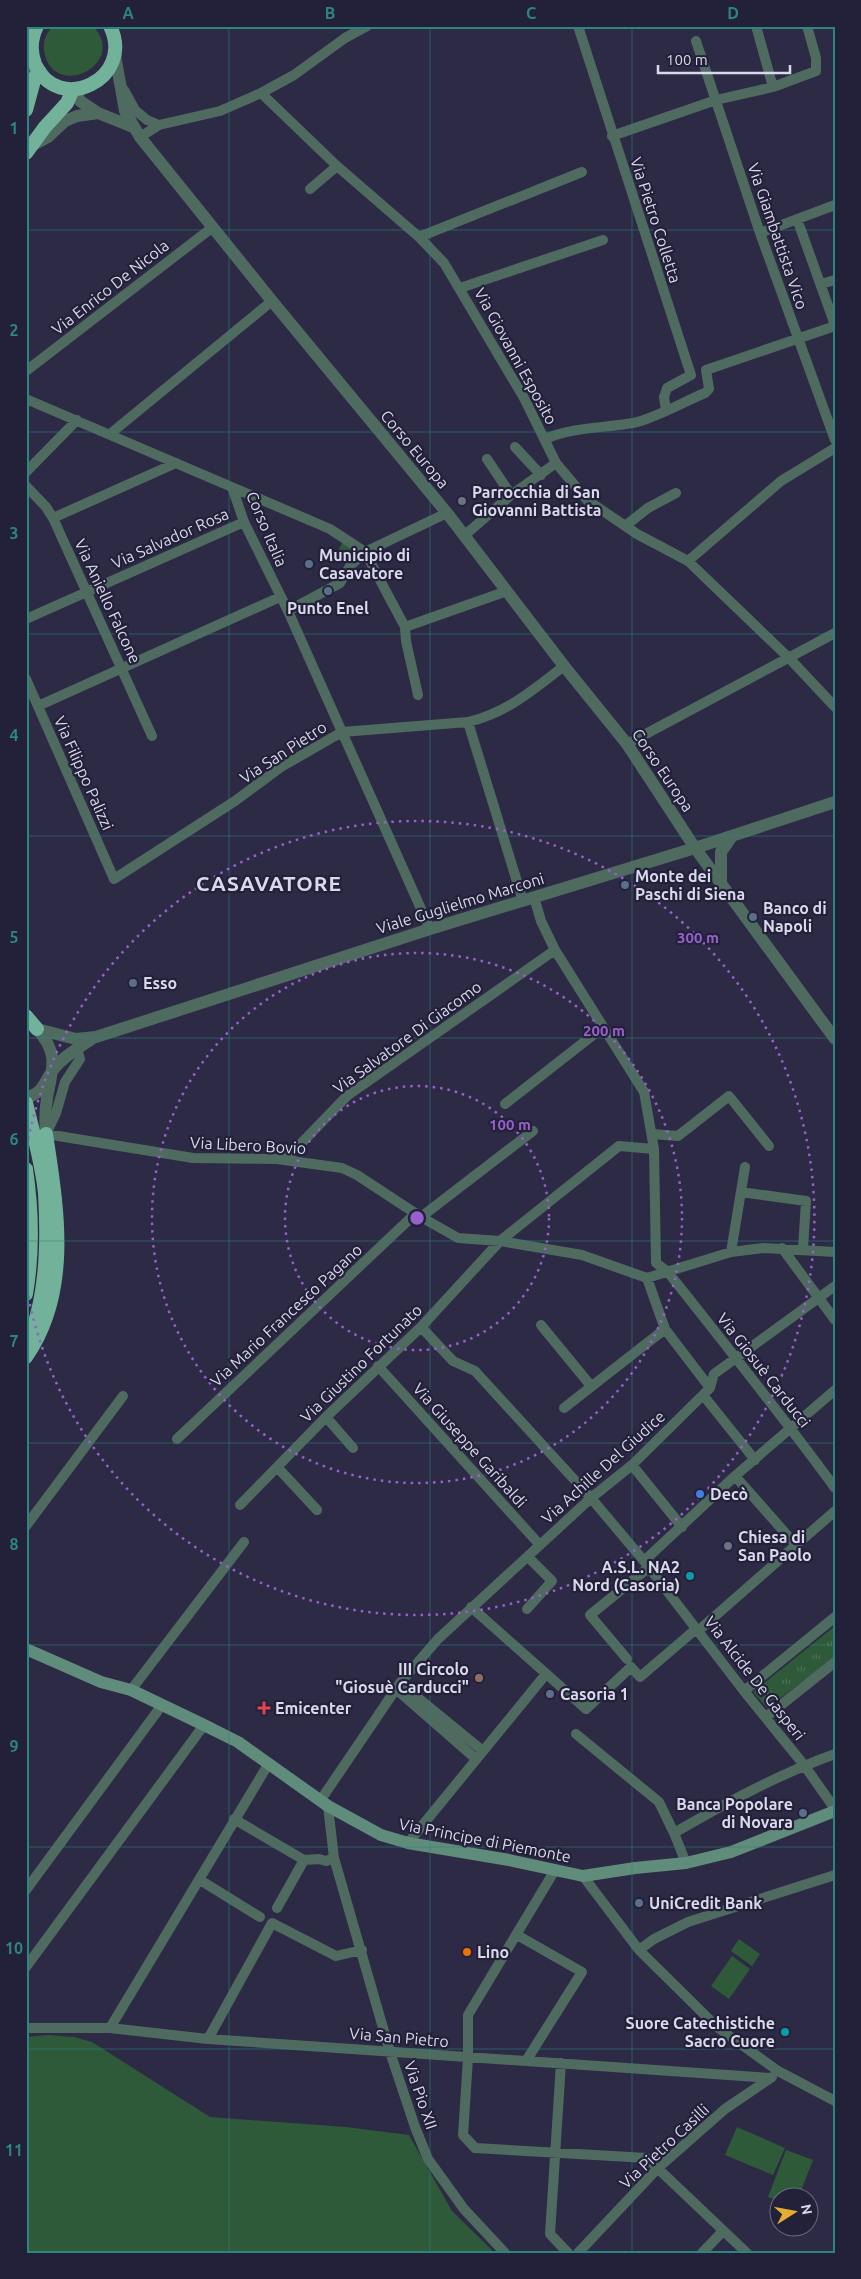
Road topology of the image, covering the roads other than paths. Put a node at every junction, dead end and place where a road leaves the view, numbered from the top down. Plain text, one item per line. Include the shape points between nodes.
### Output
1 (366, 26) edge
2 (578, 26) edge
3 (756, 26) edge
4 (807, 26) edge
5 (112, 28) edge
6 (31, 32) edge
7 (696, 41) dead end
8 (115, 55) junction
9 (35, 70) edge
10 (119, 79) junction
11 (773, 87) junction
12 (74, 89) junction
13 (261, 93) junction
14 (716, 100) junction
15 (26, 110) edge
16 (98, 113) junction
17 (147, 120) junction
18 (159, 124) junction
19 (137, 132) junction
20 (612, 136) junction
21 (29, 150) edge
22 (337, 166) junction
23 (582, 172) dead end
24 (310, 188) dead end
25 (835, 204) edge
26 (797, 219) junction
27 (213, 227) junction
28 (760, 233) junction
29 (419, 237) junction
30 (603, 240) dead end
31 (835, 280) edge
32 (821, 284) junction
33 (460, 288) junction
34 (272, 302) junction
35 (835, 325) edge
36 (798, 337) junction
37 (706, 370) junction
38 (26, 371) edge
39 (691, 376) junction
40 (26, 399) edge
41 (666, 410) junction
42 (77, 420) junction
43 (110, 434) junction
44 (545, 439) junction
45 (835, 440) edge
46 (515, 447) dead end
47 (835, 448) edge
48 (486, 458) dead end
49 (176, 463) junction
50 (556, 463) junction
51 (26, 472) edge
52 (542, 475) junction
53 (26, 486) edge
54 (232, 487) junction
55 (676, 493) dead end
56 (511, 495) junction
57 (447, 513) junction
58 (52, 518) junction
59 (244, 522) junction
60 (625, 526) junction
61 (464, 535) junction
62 (365, 552) junction
63 (688, 561) junction
64 (507, 590) junction
65 (87, 591) junction
66 (280, 597) junction
67 (288, 611) junction
68 (26, 619) edge
69 (405, 627) junction
70 (835, 633) edge
71 (790, 658) junction
72 (564, 666) junction
73 (123, 669) junction
74 (26, 680) edge
75 (418, 696) dead end
76 (38, 706) junction
77 (835, 707) edge
78 (468, 722) junction
79 (342, 732) junction
80 (152, 736) dead end
81 (627, 744) junction
82 (835, 802) edge
83 (732, 836) junction
84 (694, 848) junction
85 (114, 879) joint
86 (720, 883) junction
87 (529, 899) junction
88 (430, 929) junction
89 (555, 950) junction
90 (26, 1016) edge
91 (32, 1027) edge
92 (602, 1028) junction
93 (96, 1037) junction
94 (835, 1039) edge
95 (77, 1048) junction
96 (53, 1070) junction
97 (26, 1098) edge
98 (26, 1103) edge
99 (505, 1104) dead end
100 (533, 1130) dead end
101 (46, 1134) junction
102 (652, 1134) junction
103 (769, 1146) dead end
104 (654, 1148) junction
105 (285, 1160) junction
106 (745, 1167) dead end
107 (26, 1169) edge
108 (741, 1192) junction
109 (419, 1215) junction
110 (500, 1241) junction
111 (782, 1248) junction
112 (803, 1249) junction
113 (731, 1252) junction
114 (835, 1252) edge
115 (667, 1271) junction
116 (647, 1278) junction
117 (835, 1286) edge
118 (26, 1294) edge
119 (819, 1298) junction
120 (835, 1320) edge
121 (541, 1325) dead end
122 (421, 1326) junction
123 (665, 1329) junction
124 (26, 1347) edge
125 (26, 1357) edge
126 (736, 1358) junction
127 (378, 1366) junction
128 (591, 1386) junction
129 (835, 1390) edge
130 (706, 1391) junction
131 (124, 1396) dead end
132 (564, 1408) dead end
133 (326, 1417) junction
134 (791, 1427) junction
135 (177, 1439) dead end
136 (353, 1448) dead end
137 (755, 1460) junction
138 (632, 1465) junction
139 (278, 1468) junction
140 (735, 1476) junction
141 (835, 1488) edge
142 (591, 1498) junction
143 (240, 1505) dead end
144 (317, 1510) dead end
145 (835, 1510) edge
146 (26, 1526) edge
147 (682, 1527) junction
148 (244, 1542) dead end
149 (539, 1544) junction
150 (794, 1544) junction
151 (528, 1557) junction
152 (646, 1565) junction
153 (471, 1607) junction
154 (527, 1609) dead end
155 (835, 1618) edge
156 (697, 1630) junction
157 (26, 1649) edge
158 (627, 1659) dead end
159 (835, 1662) edge
160 (546, 1674) junction
161 (399, 1687) junction
162 (131, 1690) junction
163 (744, 1691) junction
164 (162, 1705) junction
165 (766, 1717) junction
166 (204, 1725) junction
167 (576, 1734) dead end
168 (835, 1754) edge
169 (480, 1755) junction
170 (269, 1763) junction
171 (804, 1765) junction
172 (324, 1803) junction
173 (835, 1810) edge
174 (234, 1819) junction
175 (674, 1833) junction
176 (408, 1843) junction
177 (334, 1858) junction
178 (304, 1860) junction
179 (686, 1863) junction
180 (555, 1870) junction
181 (835, 1874) edge
182 (583, 1876) junction
183 (200, 1880) junction
184 (26, 1890) edge
185 (277, 1908) dead end
186 (260, 1917) dead end
187 (518, 1935) junction
188 (362, 1950) junction
189 (639, 1950) junction
190 (26, 1967) edge
191 (26, 2028) edge
192 (110, 2028) junction
193 (208, 2039) junction
194 (390, 2052) junction
195 (468, 2058) junction
196 (526, 2062) junction
197 (561, 2063) junction
198 (774, 2074) junction
199 (835, 2101) edge
200 (555, 2152) junction
201 (658, 2168) junction
202 (723, 2231) junction
203 (505, 2253) edge
204 (568, 2253) edge
205 (578, 2253) edge
206 (702, 2253) edge
207 (747, 2253) edge

1 - 13 street via 294,75
2 - 20 street, Via Pietro Colletta
3 - 11 street
4 - 11 street via 816,58 816,72
5 - 8 highway
6 - 9 highway
7 - 14 street, Via Giambattista Vico
8 - 10 street
8 - 12 highway via 105,75 86,87
9 - 12 highway via 52,83
9 - 15 highway
10 - 17 street via 130,103
10 - 19 street via 125,111
11 - 14 street
12 - 16 street via 80,101
12 - 21 highway via 67,103
13 - 18 street via 220,111
13 - 22 street, Via Giovanni Esposito
14 - 20 street
14 - 28 street, Via Giambattista Vico
16 - 19 street
16 - 21 street via 65,121
17 - 18 street
17 - 19 street via 136,124
18 - 19 street
19 - 27 street, Corso Europa
20 - 39 street, Via Pietro Colletta
22 - 24 street
22 - 29 street, Via Giovanni Esposito
23 - 29 street
25 - 26 street
26 - 28 street
26 - 32 street
27 - 34 street, Corso Europa
27 - 38 street, Via Enrico De Nicola
28 - 36 street, Via Giambattista Vico
29 - 33 street, Via Giovanni Esposito via 444,263
30 - 33 street
31 - 32 street
32 - 35 street
33 - 44 street, Via Giovanni Esposito
34 - 43 street
34 - 57 street, Corso Europa
35 - 36 street
36 - 37 street
36 - 45 street, Via Giambattista Vico
37 - 39 street
37 - 41 street via 709,389
39 - 41 street via 668,388 664,397
40 - 42 street, Corso Italia
41 - 44 street via 634,423
42 - 43 street, Corso Italia
42 - 51 street
43 - 49 street, Corso Italia
44 - 50 street, Via Giovanni Esposito
46 - 52 street
47 - 63 street via 781,481
48 - 56 street
49 - 54 street, Corso Italia
49 - 58 street
50 - 52 street
50 - 60 street, Via Giovanni Esposito via 587,500
52 - 56 street
53 - 58 street, Via Aniello Falcone via 46,506
54 - 59 street, Corso Italia
54 - 62 street via 330,529
55 - 60 street via 648,508
56 - 61 street
57 - 61 street, Corso Europa
57 - 62 street
58 - 65 street, Via Aniello Falcone
59 - 65 street, Via Salvador Rosa
59 - 66 street, Corso Italia
60 - 63 street, Via Giovanni Esposito
61 - 64 street, Corso Europa
62 - 67 street via 350,566 340,583
62 - 69 street
63 - 71 street, Via Giovanni Esposito
64 - 69 street
64 - 72 street, Corso Europa
65 - 68 street, Via Salvador Rosa
65 - 73 street, Via Aniello Falcone
66 - 67 street, Corso Italia
66 - 73 street
67 - 79 street, Corso Italia
69 - 75 street
70 - 71 street
71 - 77 street, Via Giovanni Esposito
71 - 81 street
72 - 78 street, Via San Pietro via 504,710
72 - 81 street, Corso Europa
73 - 76 street
73 - 80 street, Via Aniello Falcone
74 - 76 street, Via Filippo Palizzi
76 - 85 street, Via Filippo Palizzi
78 - 79 street, Via San Pietro
78 - 87 street
79 - 85 street, Via San Pietro via 281,767 235,801
79 - 88 street, Corso Italia
81 - 84 street, Corso Europa
82 - 83 street, Viale Guglielmo Marconi
83 - 84 street, Viale Guglielmo Marconi
83 - 86 street via 721,852
84 - 86 street, Corso Europa
84 - 87 street, Viale Guglielmo Marconi
86 - 94 street, Corso Europa
87 - 88 street, Viale Guglielmo Marconi
87 - 89 street
88 - 93 street, Viale Guglielmo Marconi
89 - 92 street
89 - 105 street, Via Salvatore Di Giacomo via 347,1096
90 - 91 highway
91 - 93 street, Viale Guglielmo Marconi via 76,1038
91 - 96 street via 48,1040
92 - 99 street
92 - 102 street via 644,1092
93 - 95 street, Viale Guglielmo Marconi
95 - 96 street, Viale Guglielmo Marconi
95 - 101 street via 80,1059 65,1082
96 - 97 street, Viale Guglielmo Marconi via 46,1084 35,1095
96 - 101 street via 44,1116
98 - 124 highway via 44,1192 45,1261 34,1326
100 - 109 street, Via Mario Francesco Pagano
101 - 105 street, Via Libero Bovio via 193,1158
101 - 125 highway via 55,1198 56,1273 46,1318
102 - 103 street via 678,1136 729,1096
102 - 104 street
104 - 110 street, Via Giustino Fortunato via 619,1146
104 - 115 street, Via Giosuè Carducci via 656,1263
105 - 109 street, Via Libero Bovio via 342,1168
106 - 108 street
107 - 118 highway via 30,1193 30,1258
108 - 112 street via 806,1201
108 - 113 street
109 - 110 street, Via Libero Bovio via 458,1238
109 - 135 street, Via Mario Francesco Pagano
110 - 116 street, Via Libero Bovio via 582,1255
110 - 122 street, Via Giustino Fortunato
111 - 112 street
111 - 113 street
111 - 119 street
112 - 114 street
113 - 115 street
115 - 116 street
115 - 126 street, Via Giosuè Carducci
116 - 123 street
117 - 119 street, Via Achille Del Giudice
119 - 120 street
119 - 126 street, Via Achille Del Giudice
121 - 128 street
122 - 127 street, Via Giustino Fortunato
122 - 142 street, Via Alcide De Gasperi via 453,1361 476,1371
123 - 128 street
123 - 130 street
126 - 130 street, Via Achille Del Giudice via 714,1374
126 - 134 street, Via Giosuè Carducci
127 - 133 street, Via Giustino Fortunato
127 - 149 street, Via Giuseppe Garibaldi
128 - 132 street
129 - 134 street
130 - 137 street
130 - 138 street, Via Achille Del Giudice
131 - 146 street
133 - 136 street
133 - 139 street, Via Giustino Fortunato
134 - 137 street
134 - 141 street, Via Giosuè Carducci
137 - 140 street
138 - 142 street, Via Achille Del Giudice
138 - 147 street
139 - 143 street, Via Giustino Fortunato
139 - 144 street
140 - 147 street
140 - 150 street
142 - 149 street, Via Achille Del Giudice
142 - 152 street, Via Alcide De Gasperi
145 - 150 street
147 - 152 street
148 - 162 street
149 - 151 street, Via Achille Del Giudice
150 - 156 street
151 - 153 street, Via Achille Del Giudice
151 - 154 street via 552,1581
152 - 156 street, Via Alcide De Gasperi
152 - 158 street via 590,1615
153 - 160 street
153 - 161 street, Via Achille Del Giudice via 438,1639
155 - 163 street
156 - 160 street via 640,1676 631,1668 586,1709
156 - 163 street, Via Alcide De Gasperi
157 - 162 main road, Via Principe di Piemonte via 101,1682
159 - 165 street
160 - 169 street
161 - 169 street
161 - 172 street, Via Achille Del Giudice
162 - 164 main road, Via Principe di Piemonte
163 - 165 street, Via Alcide De Gasperi
164 - 166 main road, Via Principe di Piemonte
164 - 184 street
165 - 171 street, Via Alcide De Gasperi
166 - 170 main road, Via Principe di Piemonte
166 - 190 street
167 - 175 street via 659,1802
168 - 171 street
169 - 176 street
170 - 172 main road, Via Principe di Piemonte
170 - 174 street
171 - 173 street, Via Alcide De Gasperi
171 - 175 street
172 - 176 main road, Via Principe di Piemonte via 381,1835
172 - 177 street, Via Pio XII
173 - 179 main road, Via Principe di Piemonte via 731,1852
174 - 178 street
174 - 183 street
175 - 179 street
176 - 180 main road, Via Principe di Piemonte
177 - 178 street
177 - 188 street, Via Pio XII
178 - 185 street
179 - 182 main road, Via Principe di Piemonte
180 - 182 main road, Via Principe di Piemonte
180 - 187 street
181 - 189 street via 688,1922
182 - 189 street
183 - 186 street
183 - 192 street
187 - 195 street via 468,2015
187 - 196 street via 582,1972
188 - 193 street via 336,1956 272,1923
188 - 194 street, Via Pio XII
189 - 198 street via 717,2027
191 - 192 street, Via San Pietro
192 - 193 street, Via San Pietro
193 - 194 street, Via San Pietro
194 - 195 street, Via San Pietro
194 - 203 street, Via Pio XII via 428,2159 464,2209
195 - 196 street, Via San Pietro
195 - 200 street via 463,2135 475,2148
196 - 197 street, Via San Pietro
197 - 198 street, Via San Pietro
197 - 200 street
198 - 199 street
198 - 201 street, Via Pietro Casilli via 725,2109
200 - 201 street via 647,2158
200 - 204 street via 550,2234
201 - 202 street
201 - 205 street, Via Pietro Casilli
202 - 206 street
202 - 207 street

